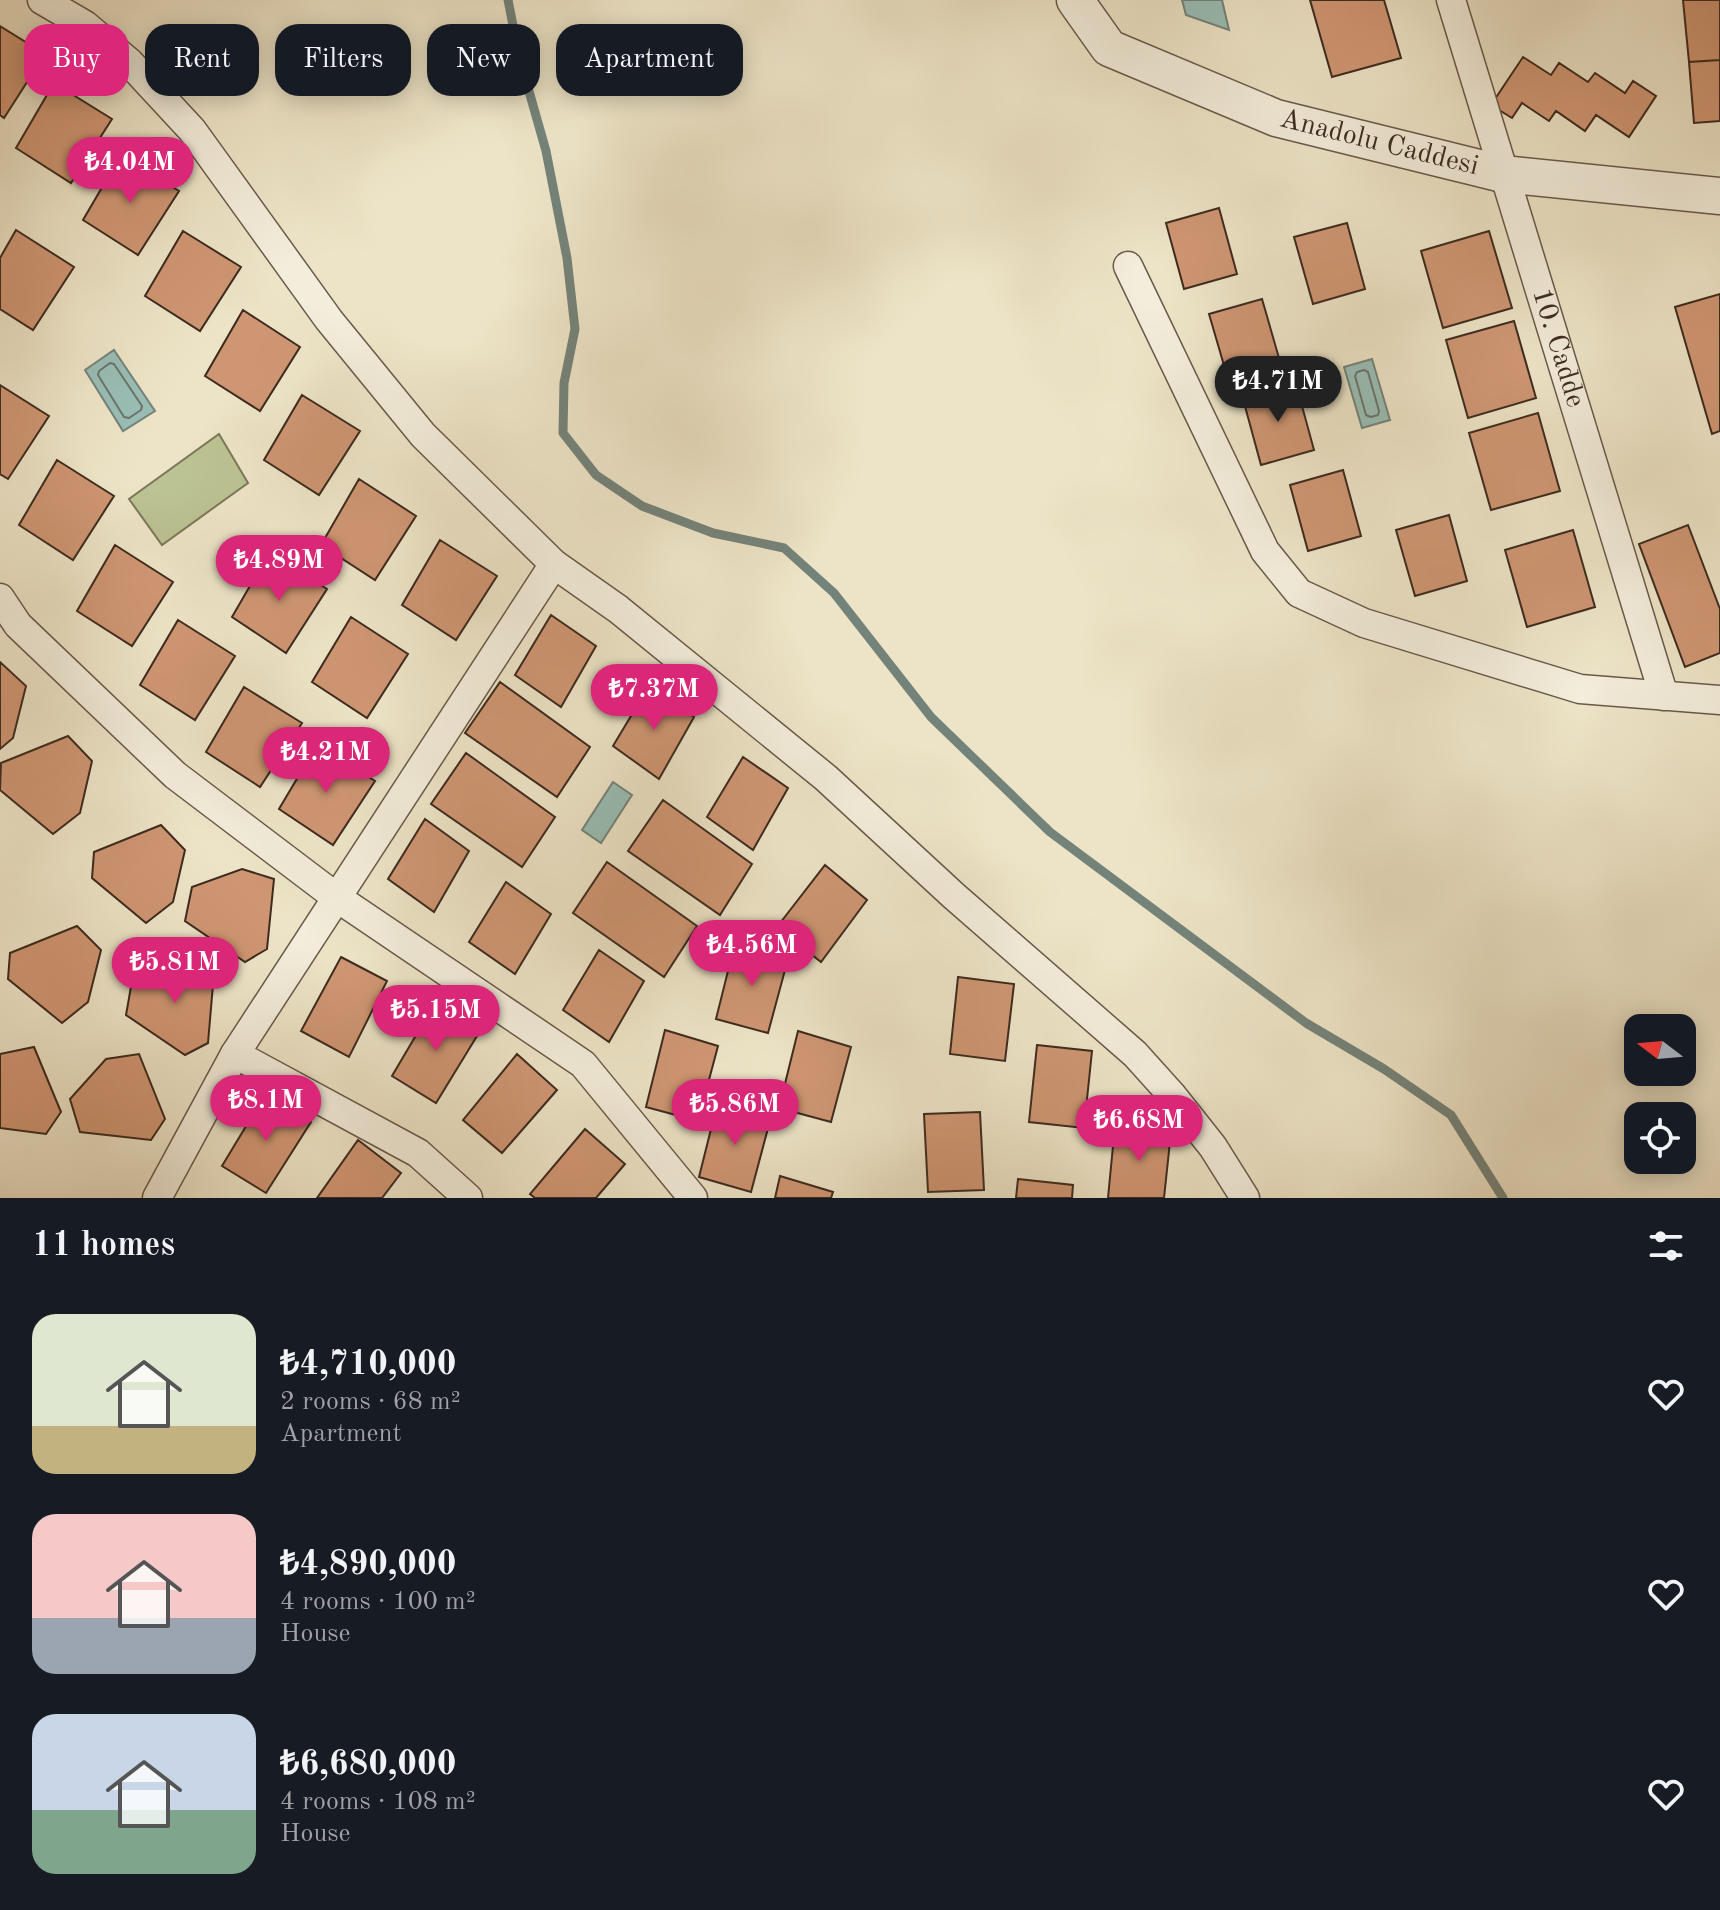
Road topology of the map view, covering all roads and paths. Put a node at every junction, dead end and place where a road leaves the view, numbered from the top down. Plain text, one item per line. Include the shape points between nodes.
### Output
1 (42, 0) edge
2 (1075, 0) edge
3 (1451, 0) edge
4 (1503, 174) junction
5 (1720, 196) edge
6 (1128, 266) dead end
7 (554, 564) junction
8 (0, 598) edge
9 (1664, 696) junction
10 (1720, 700) edge
11 (336, 897) junction
12 (235, 1054) junction
13 (157, 1198) edge
14 (468, 1198) edge
15 (693, 1198) edge
16 (1245, 1198) edge

1 - 7 street via 85,25 129,62 192,130 329,320 423,435
2 - 4 street, Anadolu Caddesi via 1109,48 1246,106
3 - 4 street, 10. Cadde
4 - 5 street, Anadolu Caddesi
4 - 9 street, 10. Cadde
6 - 9 street via 1265,551 1299,593 1364,623 1580,689
7 - 11 street
7 - 16 street via 618,609 826,778 1135,1054 1213,1147
8 - 11 street via 18,625 175,775
9 - 10 street
11 - 12 street
11 - 15 street via 583,1064
12 - 13 street
12 - 14 street via 418,1153

